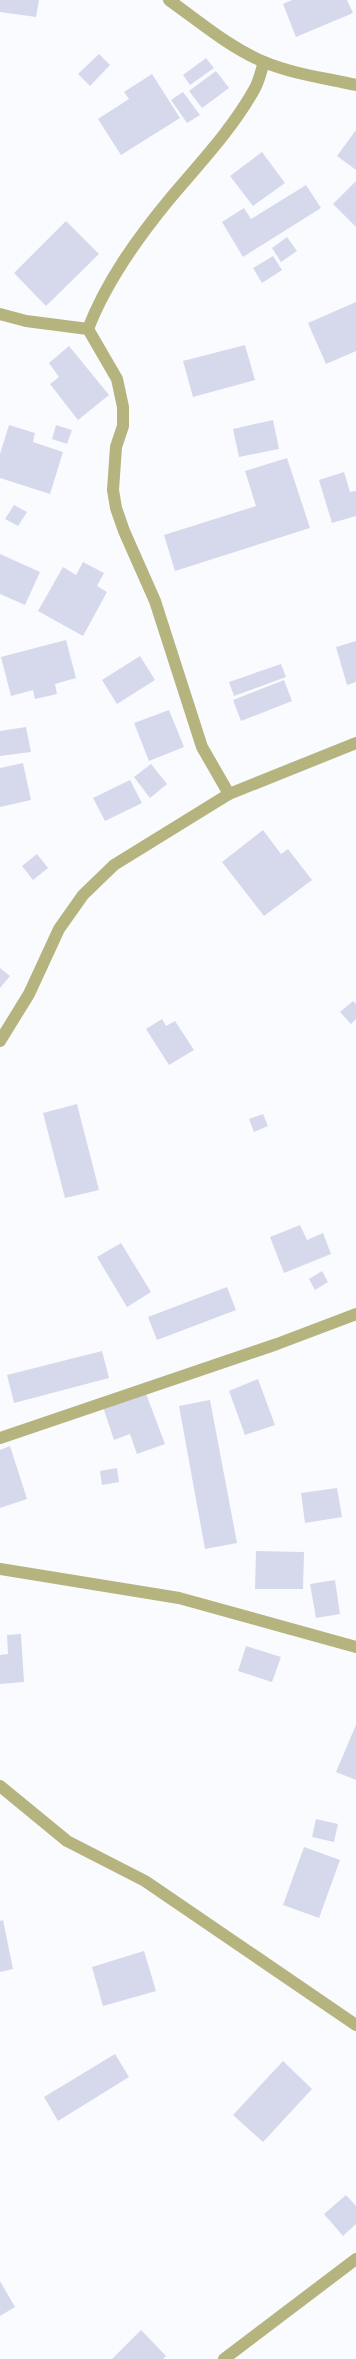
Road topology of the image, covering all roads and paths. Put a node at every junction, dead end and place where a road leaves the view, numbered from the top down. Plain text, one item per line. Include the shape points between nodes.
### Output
1 (169, 0) edge
2 (264, 62) junction
3 (356, 85) edge
4 (0, 314) edge
5 (88, 329) junction
6 (356, 743) edge
7 (229, 794) junction
8 (0, 1041) edge
9 (356, 1314) edge
10 (0, 1438) edge
11 (0, 1569) edge
12 (356, 1647) edge
13 (0, 1786) edge
14 (356, 2025) edge
15 (356, 2259) edge
16 (224, 2359) edge

1 - 2 street via 230,44
2 - 3 street via 298,73
2 - 5 street via 255,89 235,119 124,261 100,299
4 - 5 street via 26,321
5 - 7 street via 117,379 123,407 123,426 116,447 116,508 155,601 202,748
6 - 7 street
7 - 8 street via 114,865 83,895 59,929 29,994
9 - 10 street via 277,1344
11 - 12 street via 179,1598
13 - 14 street via 67,1841 145,1880
15 - 16 street

